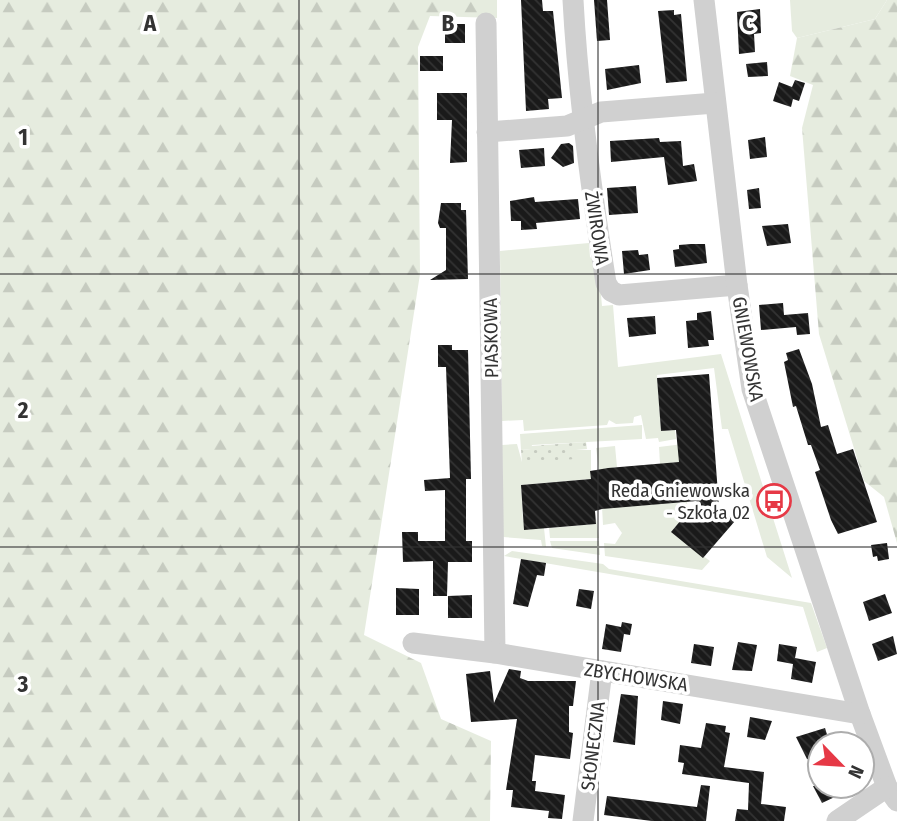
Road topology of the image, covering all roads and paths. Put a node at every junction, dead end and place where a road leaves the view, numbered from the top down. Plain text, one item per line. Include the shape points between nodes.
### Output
1 (573, 0) edge
2 (704, 0) edge
3 (486, 23) dead end
4 (715, 103) junction
5 (583, 120) junction
6 (487, 132) junction
7 (737, 285) junction
8 (413, 643) dead end
9 (495, 653) junction
10 (602, 671) junction
11 (860, 713) junction
12 (892, 794) edge
13 (583, 821) edge
14 (837, 821) edge

1 - 5 street, ŻWIROWA
2 - 4 street, GNIEWOWSKA
3 - 6 street, PIASKOWA
4 - 5 street via 601,112
4 - 7 street, GNIEWOWSKA
5 - 6 street via 567,126
5 - 7 street, ŻWIROWA via 595,219 611,291 619,295
6 - 9 street, PIASKOWA
7 - 11 street, GNIEWOWSKA via 752,389
8 - 9 street, ZBYCHOWSKA
9 - 10 street, ZBYCHOWSKA
10 - 11 street, ZBYCHOWSKA
10 - 13 street, SŁONECZNA
11 - 12 street, GNIEWOWSKA
12 - 14 street

